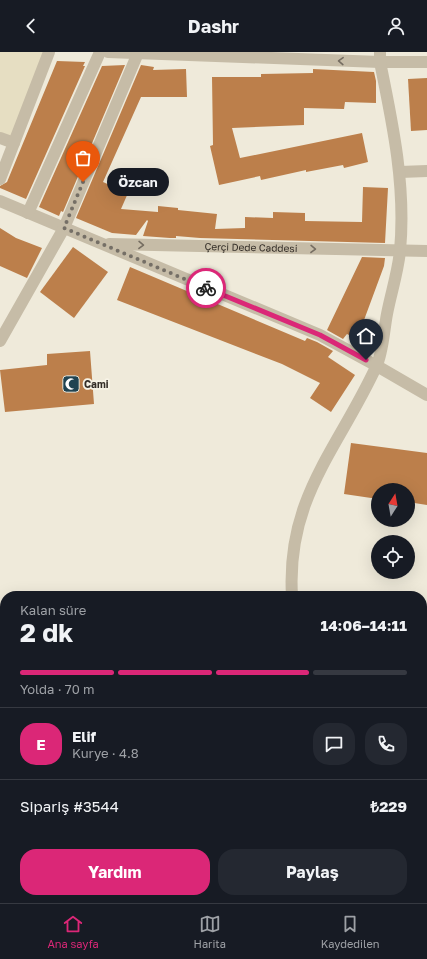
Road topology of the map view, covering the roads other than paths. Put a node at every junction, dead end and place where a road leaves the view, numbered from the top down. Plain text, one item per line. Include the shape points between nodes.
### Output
1 (49, 52) edge
2 (100, 52) edge
3 (108, 52) edge
4 (138, 53) junction
5 (158, 53) edge
6 (380, 57) edge
7 (427, 62) edge
8 (0, 138) edge
9 (14, 143) junction
10 (427, 171) edge
11 (400, 172) junction
12 (0, 179) edge
13 (0, 201) edge
14 (28, 213) junction
15 (64, 228) junction
16 (102, 244) junction
17 (427, 251) edge
18 (400, 252) junction
19 (0, 341) edge
20 (377, 366) junction
21 (427, 395) edge
22 (292, 591) edge

1 - 9 street
2 - 14 street
3 - 4 street
4 - 5 street
4 - 15 street
6 -> 5 street
6 - 7 street
6 - 11 street
8 - 9 street
9 - 12 street
10 - 11 street
11 - 18 street
13 - 14 street
14 - 15 street
15 - 16 street
15 - 19 street
16 -> 18 street, Çerçi Dede Caddesi
16 - 20 street via 320,335
17 - 18 street, Çerçi Dede Caddesi
18 - 20 street
20 - 21 street
20 - 22 street via 312,483 301,512 294,543

